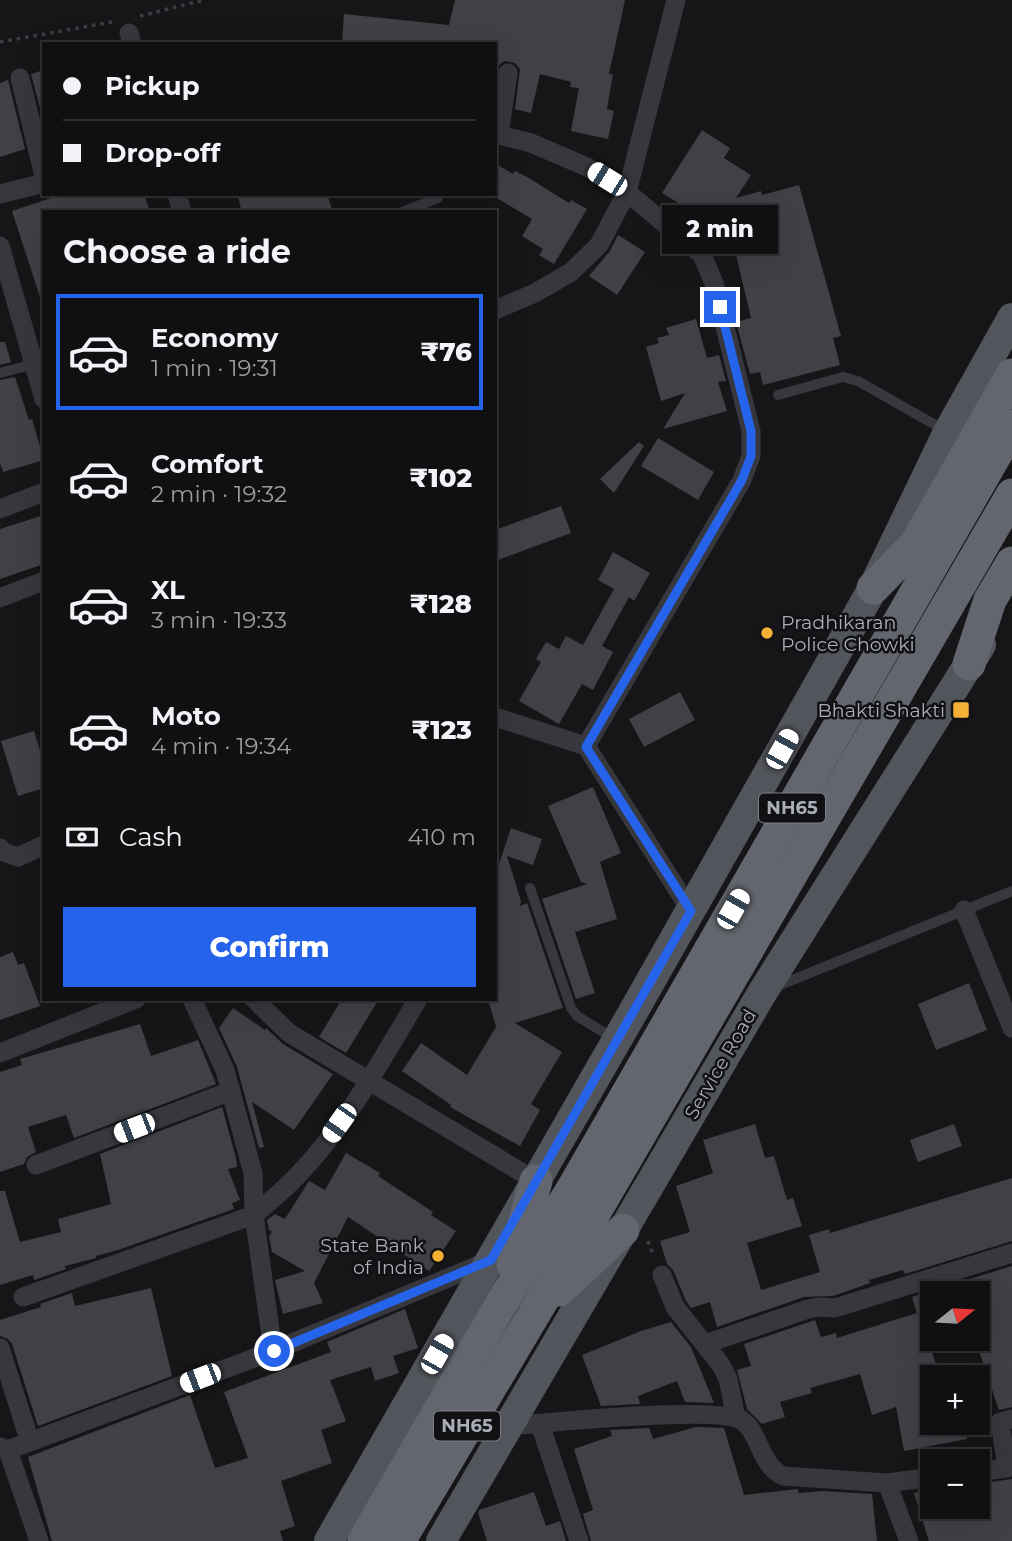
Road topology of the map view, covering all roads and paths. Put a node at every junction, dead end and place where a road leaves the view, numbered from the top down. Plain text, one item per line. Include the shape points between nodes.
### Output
1 (204, 0) edge
2 (676, 0) edge
3 (128, 29) edge
4 (0, 42) edge
5 (508, 73) dead end
6 (20, 78) dead end
7 (497, 134) edge
8 (42, 168) edge
9 (42, 184) edge
10 (627, 192) junction
11 (0, 194) edge
12 (438, 198) dead end
13 (407, 210) edge
14 (0, 246) edge
15 (497, 309) edge
16 (1012, 318) edge
17 (34, 364) junction
18 (0, 373) edge
19 (1012, 375) edge
20 (42, 392) edge
21 (778, 395) dead end
22 (1012, 426) edge
23 (948, 432) junction
24 (42, 493) edge
25 (1012, 495) edge
26 (0, 509) edge
27 (1012, 563) edge
28 (42, 582) edge
29 (873, 588) junction
30 (1001, 597) edge
31 (0, 598) edge
32 (970, 664) joint
33 (497, 718) edge
34 (586, 747) junction
35 (42, 846) edge
36 (0, 848) edge
37 (530, 888) dead end
38 (1012, 891) edge
39 (964, 910) junction
40 (691, 911) junction
41 (762, 993) junction
42 (131, 1001) edge
43 (193, 1001) edge
44 (256, 1001) edge
45 (417, 1001) edge
46 (1011, 1024) edge
47 (616, 1041) junction
48 (0, 1053) edge
49 (369, 1081) junction
50 (231, 1091) junction
51 (36, 1165) dead end
52 (536, 1181) junction
53 (584, 1199) junction
54 (254, 1215) junction
55 (623, 1230) junction
56 (1012, 1253) edge
57 (491, 1260) junction
58 (662, 1275) dead end
59 (23, 1297) dead end
60 (517, 1308) junction
61 (705, 1344) junction
62 (0, 1348) edge
63 (274, 1351) junction
64 (736, 1418) junction
65 (1012, 1419) edge
66 (540, 1424) junction
67 (509, 1426) junction
68 (30, 1442) junction
69 (4, 1449) edge
70 (990, 1470) edge
71 (920, 1479) edge
72 (887, 1483) junction
73 (385, 1535) edge
74 (39, 1541) edge
75 (329, 1541) edge
76 (441, 1541) edge
77 (579, 1541) edge
78 (909, 1541) edge

1 - 3 path
2 - 10 street
3 - 4 path
5 - 7 street
6 - 8 street
7 - 10 street via 587,167
9 - 11 street
10 - 15 street via 598,245 571,272
10 - 34 street via 702,256 714,283 751,431 751,456 742,480
12 - 13 lane
14 - 17 street
16 - 23 main road
17 - 18 lane
17 - 20 street
19 - 29 highway via 916,544
21 - 23 lane via 843,377
22 - 53 highway, NH65
23 - 29 main road
24 - 26 street
25 - 53 highway, NH65
27 - 30 highway
28 - 31 street
29 - 40 main road
30 - 32 highway
32 - 41 main road, Service Road
33 - 34 street
34 - 40 street
35 - 36 street via 18,857
37 - 47 lane via 571,1008
38 - 39 lane
39 - 41 lane
39 - 46 street
40 - 47 main road
41 - 55 main road, Service Road
42 - 48 street
43 - 50 street
44 - 49 street via 289,1033
45 - 49 street
47 - 52 main road
49 - 52 street
49 - 54 street via 298,1176
50 - 51 street
50 - 54 street via 253,1173
52 - 57 main road
52 - 60 highway
53 - 60 highway, NH65
54 - 59 street
54 - 63 street
55 - 60 highway
55 - 67 main road, Service Road
56 - 61 street via 835,1308 808,1309
57 - 63 street
57 - 75 main road
58 - 61 street via 675,1307
60 - 73 highway, NH65
61 - 64 street via 728,1379
62 - 68 street
63 - 68 street
64 - 66 street via 645,1415
64 - 72 street via 744,1422 772,1470 779,1474
65 - 70 street via 1000,1422 1007,1468
66 - 67 street
66 - 77 street
67 - 76 main road, Service Road
68 - 69 street
69 - 74 street
71 - 72 street
72 - 78 street

